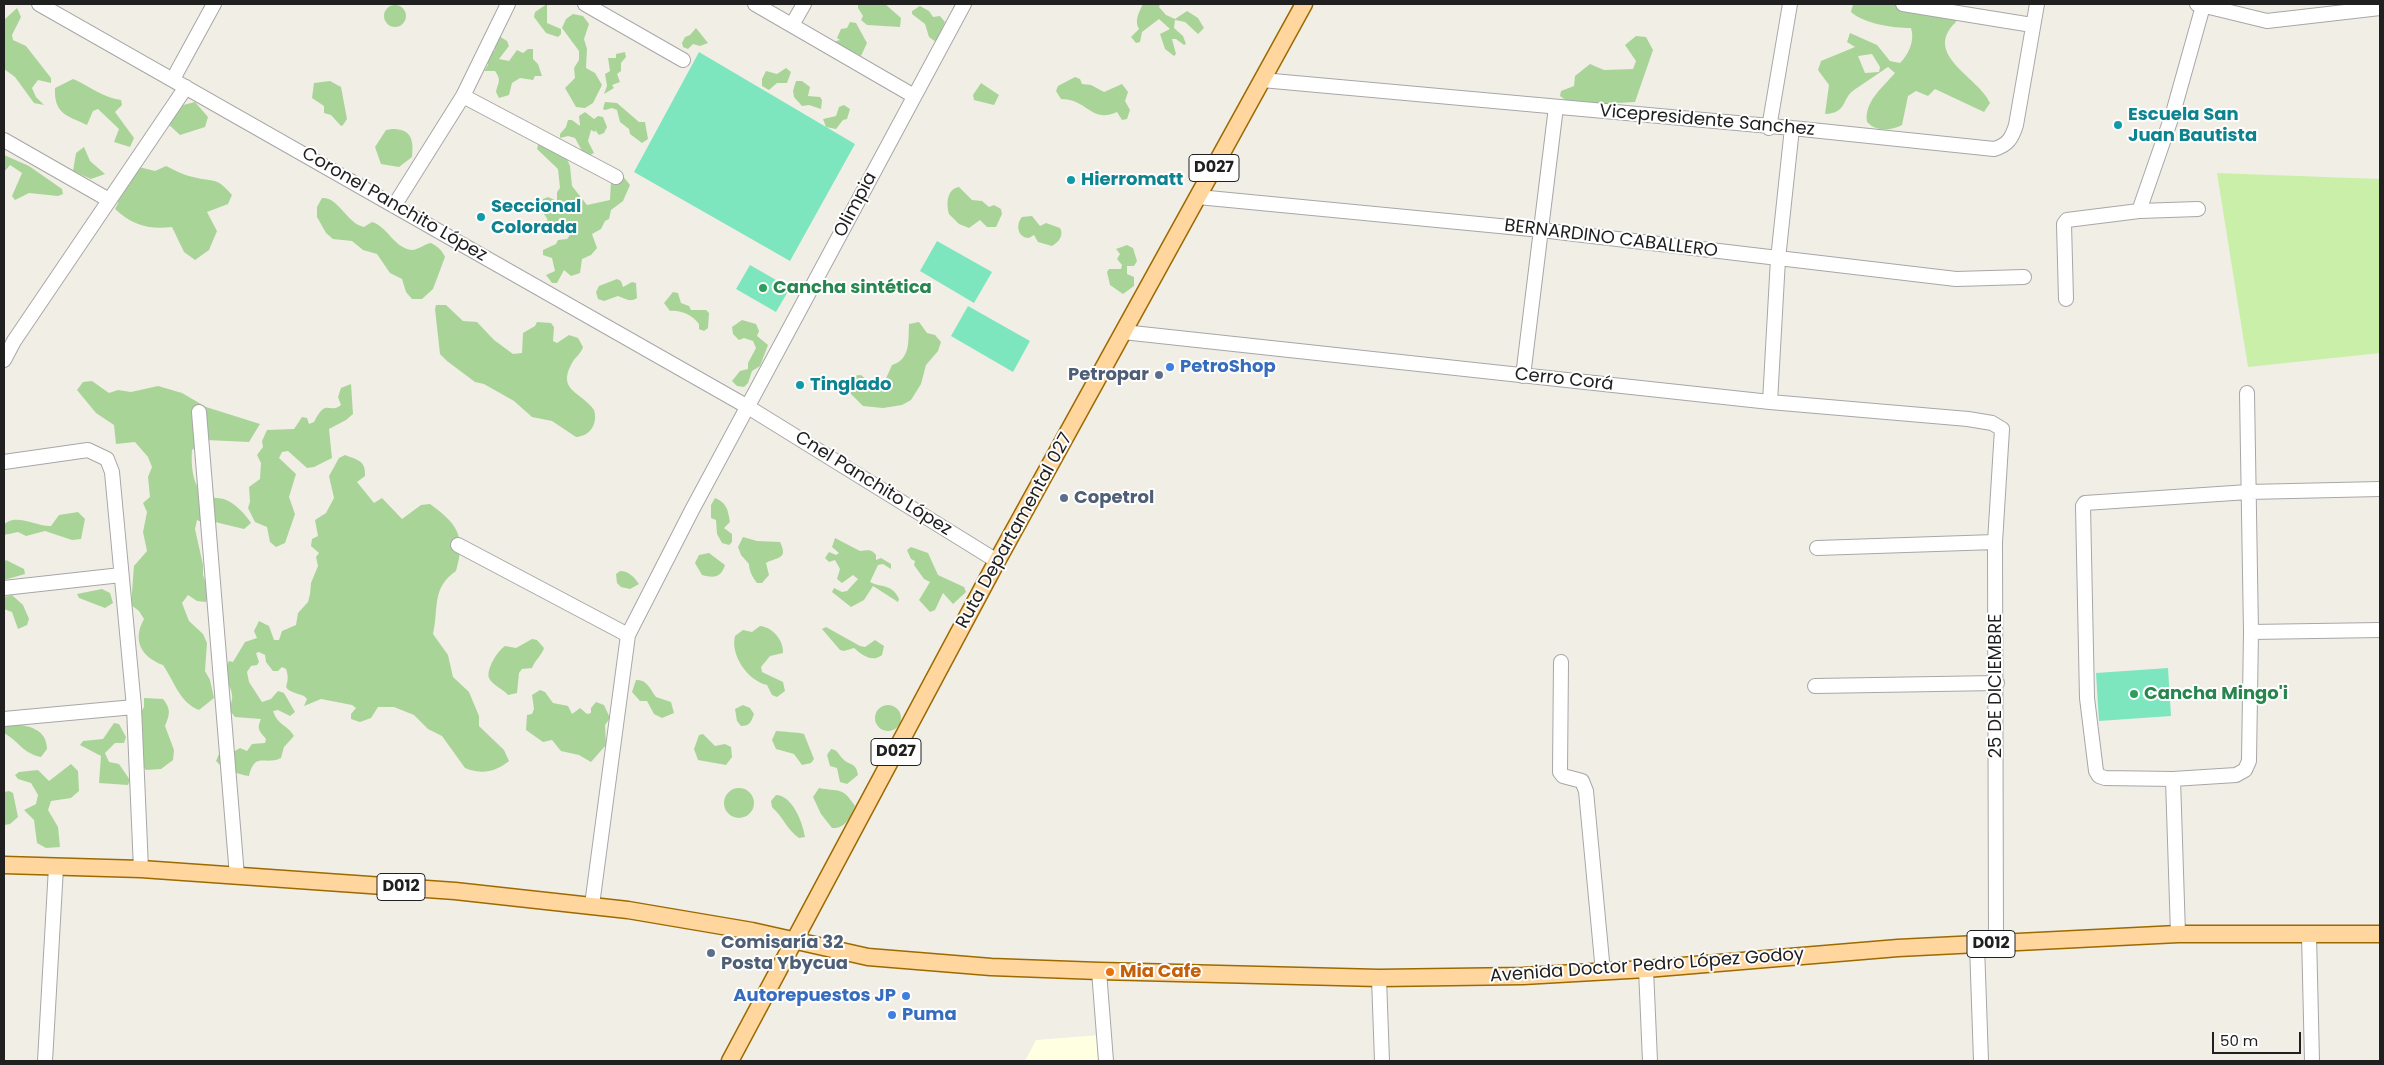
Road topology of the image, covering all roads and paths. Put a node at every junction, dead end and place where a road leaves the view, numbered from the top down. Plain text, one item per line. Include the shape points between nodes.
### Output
1 (40, 4) edge
2 (214, 4) edge
3 (508, 4) edge
4 (585, 4) edge
5 (755, 4) edge
6 (804, 4) edge
7 (964, 4) edge
8 (1304, 4) edge
9 (1790, 4) edge
10 (1903, 4) edge
11 (2037, 4) edge
12 (2200, 5) edge
13 (56, 8) edge
14 (2380, 8) edge
15 (2032, 25) junction
16 (792, 26) junction
17 (683, 60) dead end
18 (173, 79) junction
19 (1262, 80) junction
20 (186, 87) junction
21 (463, 96) junction
22 (914, 96) junction
23 (1556, 107) junction
24 (1769, 128) junction
25 (1792, 128) junction
26 (4, 140) edge
27 (616, 177) dead end
28 (1198, 197) junction
29 (109, 200) junction
30 (394, 206) junction
31 (2198, 209) dead end
32 (2138, 211) junction
33 (1541, 230) junction
34 (1778, 259) junction
35 (2024, 277) dead end
36 (2066, 299) dead end
37 (1124, 332) junction
38 (5, 353) edge
39 (1523, 376) junction
40 (2247, 393) dead end
41 (1770, 402) junction
42 (748, 407) junction
43 (199, 412) dead end
44 (2002, 429) joint
45 (4, 458) edge
46 (4, 462) edge
47 (2380, 489) edge
48 (2248, 492) junction
49 (1995, 542) junction
50 (458, 545) dead end
51 (1817, 548) dead end
52 (998, 562) junction
53 (121, 575) junction
54 (4, 588) edge
55 (2380, 630) edge
56 (2251, 632) junction
57 (628, 635) junction
58 (1561, 662) dead end
59 (1996, 682) junction
60 (1815, 686) dead end
61 (134, 707) junction
62 (4, 719) edge
63 (2173, 778) junction
64 (4, 865) edge
65 (56, 867) junction
66 (141, 869) junction
67 (237, 876) junction
68 (592, 905) junction
69 (2178, 934) junction
70 (2380, 934) edge
71 (2309, 935) junction
72 (795, 942) junction
73 (1996, 944) junction
74 (1977, 945) junction
75 (1646, 969) junction
76 (1099, 971) junction
77 (1603, 972) junction
78 (1379, 978) junction
79 (45, 1061) edge
80 (730, 1061) edge
81 (1106, 1061) edge
82 (1382, 1061) edge
83 (1650, 1061) edge
84 (1981, 1061) edge
85 (2312, 1061) edge

1 - 13 street, Coronel Panchito López
2 - 18 street
3 - 21 street
4 - 17 street
5 - 16 street
6 - 16 street
7 - 22 street, Olimpia
8 - 19 main road, Ruta Departamental 027 / D027
9 - 24 street
10 - 15 street
11 - 15 street, Vicepresidente Sanchez
12 - 14 street via 2267,21
12 - 32 street via 2173,113
13 - 18 street, Coronel Panchito López
15 - 25 street, Vicepresidente Sanchez via 2016,125 2004,146 1994,149
16 - 22 street
18 - 20 street, Coronel Panchito López
19 - 23 street, Vicepresidente Sanchez
19 - 28 main road, Ruta Departamental 027 / D027
20 - 29 street
20 - 30 street, Coronel Panchito López
21 - 27 street
21 - 30 street
22 - 42 street, Olimpia
23 - 24 street, Vicepresidente Sanchez
23 - 33 street
24 - 25 street, Vicepresidente Sanchez
25 - 34 street
26 - 29 street
28 - 33 street, BERNARDINO CABALLERO
28 - 37 main road, Ruta Departamental 027 / D027
29 - 38 street
30 - 42 street, Coronel Panchito López
31 - 32 street
32 - 36 street via 2067,220 2064,224
33 - 34 street, BERNARDINO CABALLERO
33 - 39 street
34 - 35 street, BERNARDINO CABALLERO via 1956,279
34 - 41 street
37 - 39 street, Cerro Corá
37 - 52 main road, Ruta Departamental 027 / D027
39 - 41 street, Cerro Corá
40 - 48 street
41 - 44 street, Cerro Corá via 1968,419 1992,423
42 - 52 street, Cnel Panchito López
42 - 57 street, Olimpia
43 - 67 street
44 - 49 street, 25 DE DICIEMBRE
45 - 46 street
46 - 53 street via 88,450 107,460 112,472
47 - 48 street
48 - 56 street
48 - 63 street via 2089,501 2083,506 2087,698 2096,771 2105,778
49 - 51 street
49 - 59 street, 25 DE DICIEMBRE
50 - 57 street
52 - 72 main road, Ruta Departamental 027 / D027
53 - 54 street
53 - 61 street
55 - 56 street
56 - 63 street via 2249,761 2245,770 2236,775
57 - 68 street
58 - 77 street via 1560,772 1563,776 1582,781 1586,791
59 - 60 street
59 - 73 street, 25 DE DICIEMBRE
61 - 62 street
61 - 66 street
63 - 69 street
64 - 65 main road, D012
65 - 66 main road, D012
65 - 79 street
66 - 67 main road, D012
67 - 68 main road, D012 via 455,891
68 - 72 main road, D012 via 752,931
69 - 71 main road, Avenida Doctor Pedro López Godoy / D012
69 - 73 main road, Avenida Doctor Pedro López Godoy / D012
70 - 71 main road, Avenida Doctor Pedro López Godoy / D012
71 - 85 street
72 - 76 main road, Avenida Doctor Pedro López Godoy / D012 via 868,957 991,967
72 - 80 main road, Ruta Departamental 027 / D027
73 - 74 main road, Avenida Doctor Pedro López Godoy / D012
74 - 75 main road, Avenida Doctor Pedro López Godoy / D012 via 1898,948
74 - 84 street
75 - 77 main road, Avenida Doctor Pedro López Godoy / D012
75 - 83 street
76 - 78 main road, Avenida Doctor Pedro López Godoy / D012
76 - 81 street
77 - 78 main road, Avenida Doctor Pedro López Godoy / D012
78 - 82 street

